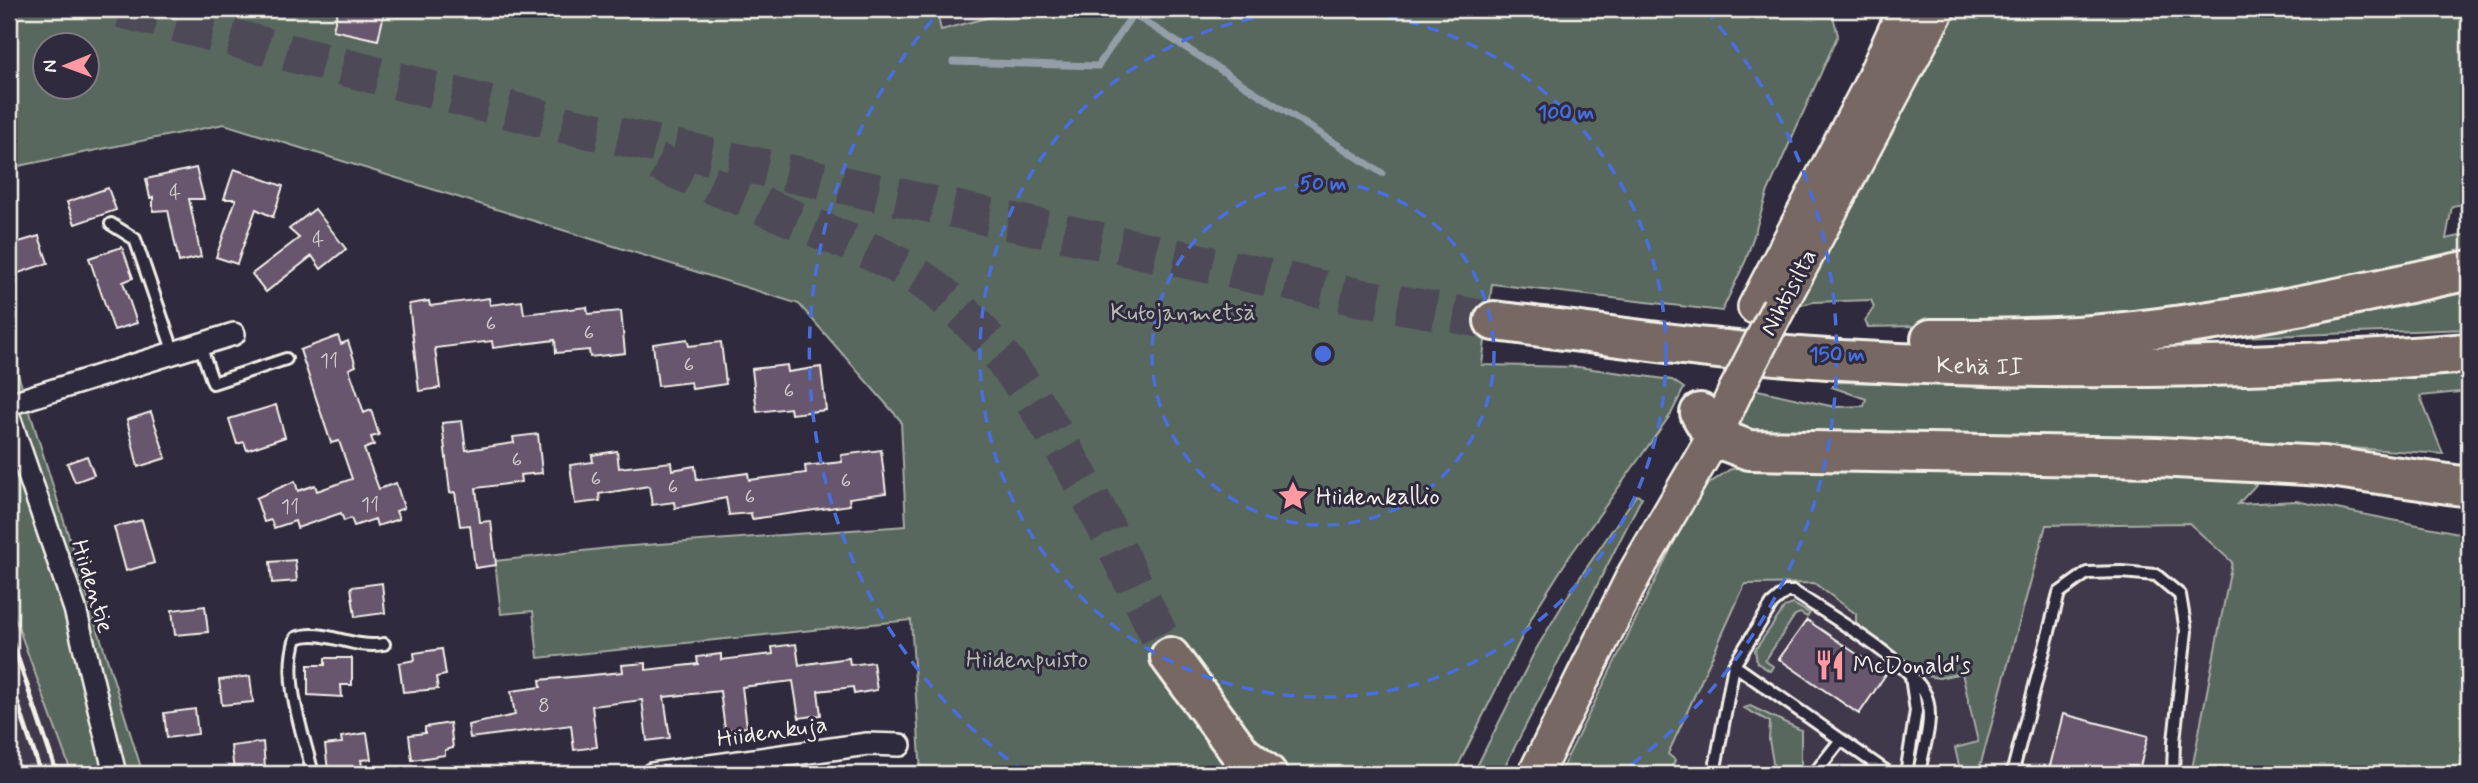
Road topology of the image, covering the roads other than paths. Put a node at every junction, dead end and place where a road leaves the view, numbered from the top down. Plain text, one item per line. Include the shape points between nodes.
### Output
1 (1905, 9) edge
2 (1938, 9) edge
3 (111, 224) dead end
4 (2469, 270) edge
5 (1767, 307) junction
6 (1494, 321) tunnel mouth
7 (234, 334) dead end
8 (1665, 342) junction
9 (200, 345) junction
10 (174, 353) junction
11 (2469, 353) edge
12 (286, 359) dead end
13 (9, 404) edge
14 (1716, 408) junction
15 (9, 417) edge
16 (2469, 487) edge
17 (384, 644) dead end
18 (1170, 657) tunnel mouth
19 (1734, 665) junction
20 (1910, 672) junction
21 (1840, 741) junction
22 (900, 745) dead end
23 (1535, 771) edge
24 (115, 774) edge
25 (313, 774) edge
26 (652, 774) edge
27 (1266, 774) edge
28 (1714, 774) edge
29 (1814, 774) edge
30 (1890, 774) edge
31 (1906, 774) edge
32 (1915, 774) edge
33 (2012, 774) edge
34 (2173, 774) edge

1 - 5 main road, Nihtisilta
2 - 5 main road, Nihtisilta
3 - 10 lane via 135,239
4 - 8 highway via 2337,299 2090,335
5 - 14 main road, Nihtisilta, bridge
6 - 8 highway, Kehä II
7 - 9 street
8 - 11 highway, Kehä II via 1839,360 2073,368 2256,365
9 - 10 street
9 - 12 lane via 213,383
10 - 13 street
14 - 16 highway via 1733,446 1759,451 2157,457 2323,466
14 - 23 main road, Nihtisilta
15 - 24 street, Hiidentie via 75,609
17 - 25 lane via 367,647 306,634 296,638 291,653 297,716
18 - 27 highway via 1242,755
19 - 20 lane via 1772,604 1786,592 1794,592
19 - 21 lane
19 - 28 lane
20 - 31 lane via 1916,711
20 - 32 lane via 1929,709 1920,768
21 - 29 lane
21 - 30 lane
22 - 26 street, Hiidenkuja via 867,744
33 - 34 lane via 2059,593 2087,573 2121,572 2156,575 2180,595 2186,631

